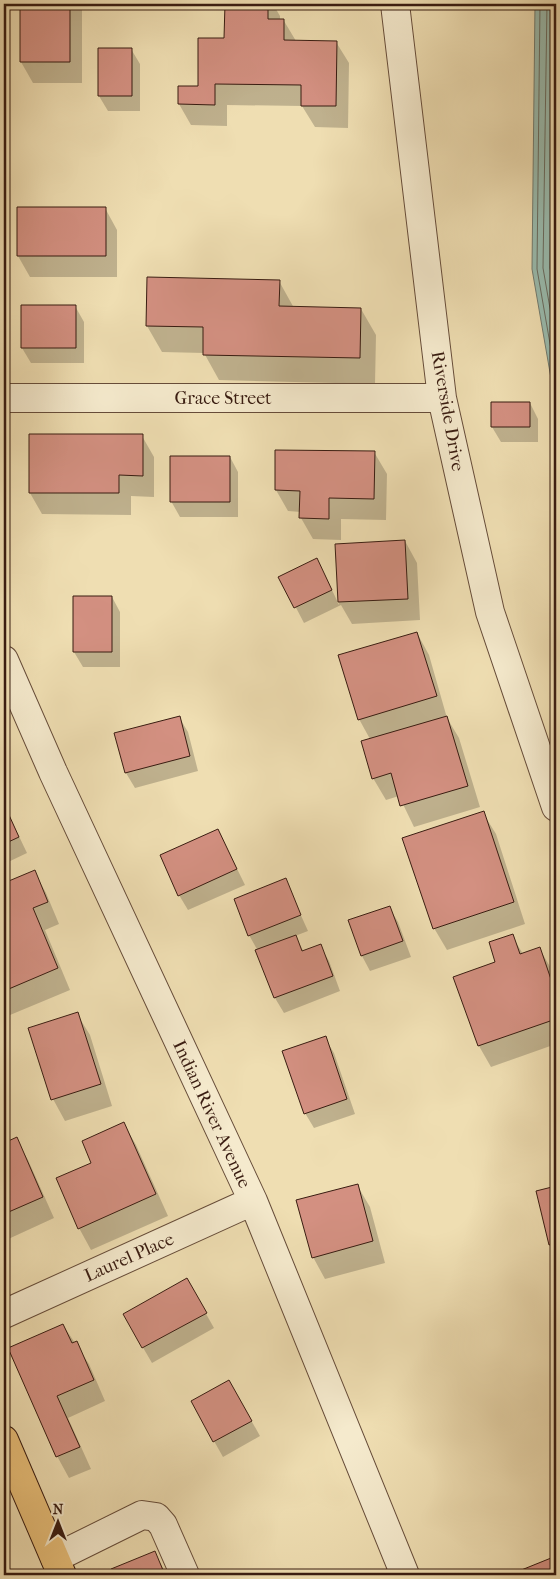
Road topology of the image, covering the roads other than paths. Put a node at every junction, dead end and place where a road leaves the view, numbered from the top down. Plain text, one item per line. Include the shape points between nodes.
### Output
1 (395, 4) edge
2 (4, 398) edge
3 (442, 398) junction
4 (4, 660) edge
5 (556, 807) edge
6 (253, 1201) junction
7 (4, 1314) edge
8 (4, 1440) edge
9 (59, 1566) edge
10 (185, 1575) edge
11 (404, 1575) edge

1 - 3 street, Riverside Drive
2 - 3 street, Grace Street
3 - 5 street, Riverside Drive via 490,612
4 - 6 street, Indian River Avenue
6 - 7 street, Laurel Place
6 - 11 street, Indian River Avenue
8 - 9 main road
9 - 10 street via 142,1515 156,1517 163,1526

